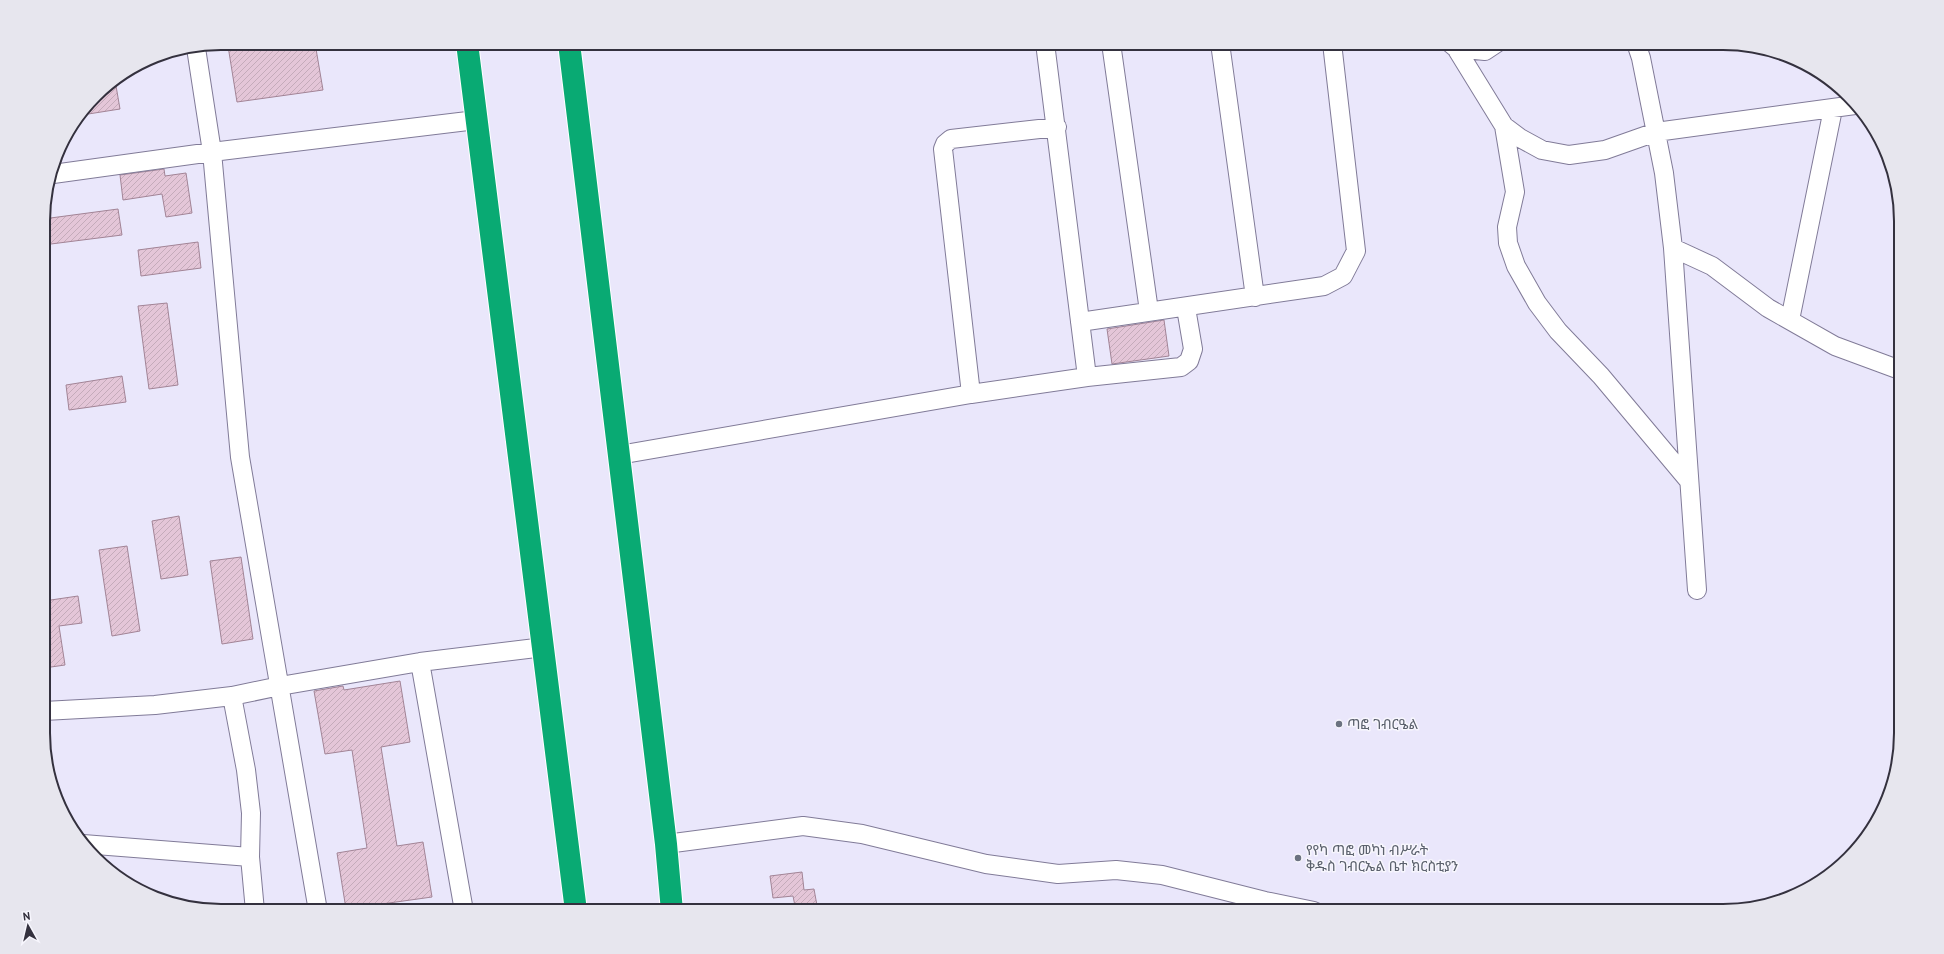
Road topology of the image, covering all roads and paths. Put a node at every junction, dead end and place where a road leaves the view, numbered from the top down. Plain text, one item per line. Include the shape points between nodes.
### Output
1 (467, 50) edge
2 (570, 50) edge
3 (1046, 50) edge
4 (1112, 50) edge
5 (1221, 50) edge
6 (1333, 50) edge
7 (1456, 50) edge
8 (1638, 50) edge
9 (197, 51) edge
10 (1850, 106) edge
11 (1833, 109) junction
12 (476, 120) junction
13 (1504, 126) junction
14 (1057, 127) junction
15 (1656, 132) junction
16 (212, 152) junction
17 (57, 173) edge
18 (1673, 248) junction
19 (1255, 297) junction
20 (1186, 308) junction
21 (1149, 311) junction
22 (1790, 320) junction
23 (1080, 322) junction
24 (1894, 368) edge
25 (1087, 377) junction
26 (971, 394) junction
27 (619, 455) junction
28 (1690, 481) junction
29 (1697, 590) dead end
30 (544, 647) junction
31 (420, 662) junction
32 (280, 686) junction
33 (232, 696) junction
34 (50, 710) edge
35 (666, 844) junction
36 (91, 845) edge
37 (250, 857) junction
38 (254, 904) edge
39 (317, 904) edge
40 (463, 904) edge
41 (575, 904) edge
42 (671, 904) edge
43 (1280, 904) edge

1 - 12 highway
2 - 27 highway
3 - 14 street
4 - 21 street
5 - 19 street
6 - 19 street via 1356,251 1343,276 1324,286
7 - 13 street
8 - 15 street
9 - 16 street
10 - 11 street
11 - 15 street
11 - 22 street
12 - 16 street
12 - 30 highway
13 - 15 street via 1542,150 1569,155 1605,150
13 - 28 street via 1515,192 1507,227 1508,243 1516,266 1536,303 1558,331 1601,376
14 - 23 street
14 - 26 street via 951,139 943,149
15 - 18 street
16 - 17 street
16 - 32 street via 241,465
18 - 22 street via 1712,266 1768,308
18 - 28 street
19 - 20 street
20 - 21 street
20 - 25 street via 1193,349 1189,361 1181,367
21 - 23 street
22 - 24 street via 1835,346
23 - 25 street
25 - 26 street
26 - 27 street
27 - 35 highway
28 - 29 street
30 - 31 street
30 - 41 highway
31 - 32 street
31 - 40 street
32 - 33 street
32 - 39 street
33 - 34 street via 155,705
33 - 37 street via 251,813
35 - 42 highway
35 - 43 street via 803,826 862,834 986,864 1058,874 1116,870 1162,875
36 - 37 street
37 - 38 street

